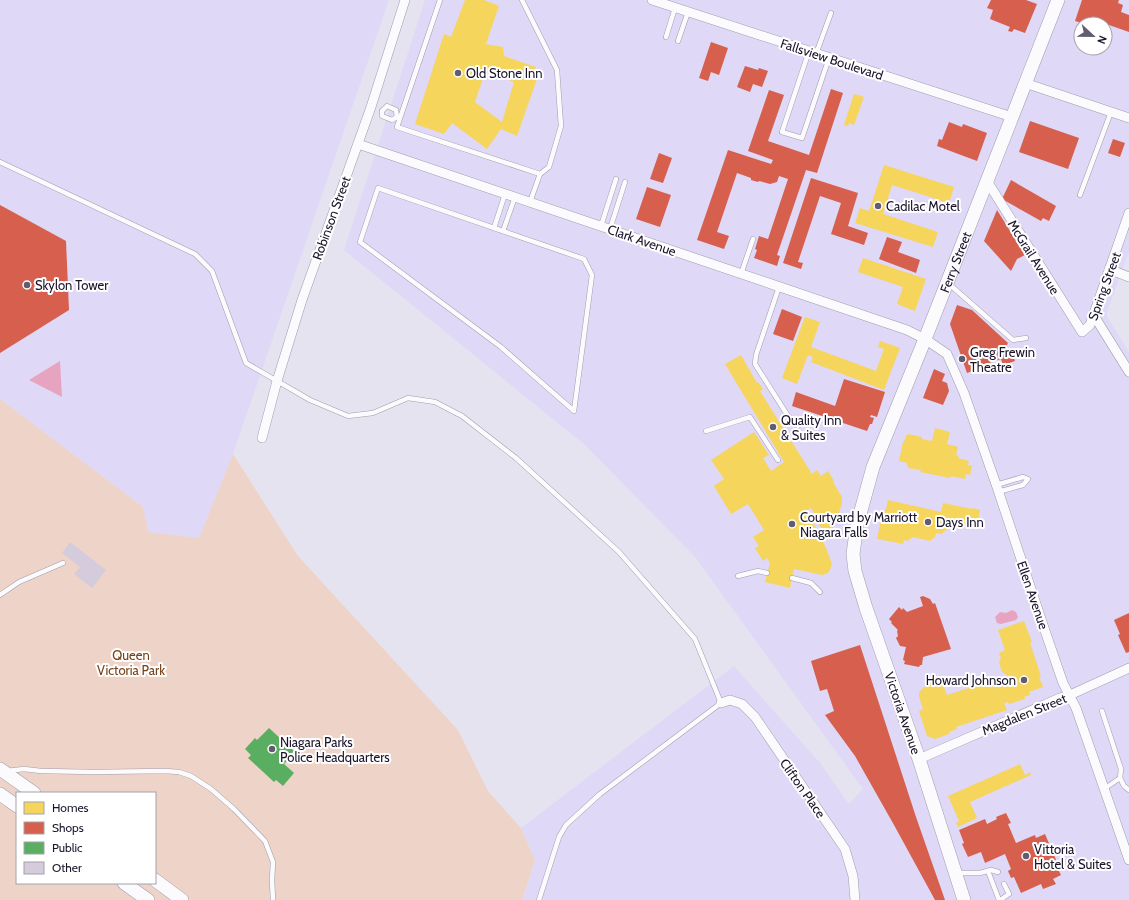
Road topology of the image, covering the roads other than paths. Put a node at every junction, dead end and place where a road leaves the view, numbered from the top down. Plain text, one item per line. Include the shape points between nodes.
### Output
1 (405, 0) edge
2 (440, 0) edge
3 (522, 0) edge
4 (652, 0) edge
5 (1058, 0) edge
6 (675, 8) junction
7 (688, 12) junction
8 (831, 13) dead end
9 (666, 37) dead end
10 (678, 41) dead end
11 (812, 52) junction
12 (829, 58) junction
13 (1025, 83) junction
14 (371, 107) junction
15 (382, 111) junction
16 (1111, 112) junction
17 (399, 117) junction
18 (1012, 117) junction
19 (1129, 118) edge
20 (358, 144) junction
21 (0, 162) edge
22 (540, 174) junction
23 (616, 179) dead end
24 (987, 181) junction
25 (625, 182) dead end
26 (505, 194) junction
27 (1080, 194) dead end
28 (515, 197) junction
29 (530, 202) junction
30 (1129, 214) edge
31 (494, 228) junction
32 (605, 228) junction
33 (504, 231) junction
34 (753, 239) dead end
35 (1109, 269) junction
36 (741, 274) junction
37 (1129, 276) edge
38 (947, 283) junction
39 (779, 286) junction
40 (1093, 314) junction
41 (1082, 332) joint
42 (1026, 338) dead end
43 (926, 339) junction
44 (1129, 372) edge
45 (276, 381) junction
46 (798, 426) dead end
47 (706, 431) dead end
48 (262, 438) dead end
49 (778, 460) dead end
50 (997, 488) junction
51 (857, 525) joint
52 (63, 563) dead end
53 (767, 573) dead end
54 (738, 576) dead end
55 (792, 578) dead end
56 (820, 592) dead end
57 (0, 595) edge
58 (1129, 668) edge
59 (1070, 695) junction
60 (721, 703) junction
61 (1102, 711) dead end
62 (919, 759) junction
63 (2, 770) edge
64 (1120, 778) junction
65 (1104, 789) junction
66 (1129, 790) edge
67 (33, 792) edge
68 (0, 794) edge
69 (16, 805) edge
70 (1129, 860) edge
71 (988, 871) junction
72 (998, 872) dead end
73 (955, 873) junction
74 (156, 881) edge
75 (125, 884) edge
76 (1004, 884) dead end
77 (148, 900) edge
78 (182, 900) edge
79 (273, 900) edge
80 (539, 900) edge
81 (855, 900) edge
82 (964, 900) edge
83 (999, 900) edge

1 - 14 street, Robinson Street
2 - 17 lane
3 - 22 lane via 557,70 561,126 549,167
4 - 6 street, Fallsview Boulevard
5 - 13 main road, Ferry Street
6 - 7 street, Fallsview Boulevard
6 - 9 lane
7 - 10 lane
7 - 11 street, Fallsview Boulevard
8 - 11 lane
11 - 12 street, Fallsview Boulevard
11 - 12 lane via 782,132 802,138
12 - 18 street, Fallsview Boulevard
13 - 16 street
13 - 18 main road, Ferry Street
14 - 15 lane
14 - 20 street, Robinson Street
15 - 17 lane via 382,116 392,120
15 - 17 lane via 387,106 396,110
16 - 19 street
16 - 27 lane
17 - 22 lane via 397,127
18 - 24 main road, Ferry Street
20 - 26 street, Clark Avenue
20 - 45 street, Robinson Street
21 - 45 lane via 195,254 212,271 246,363
22 - 29 lane
23 - 32 lane
24 - 38 main road, Ferry Street
24 - 41 street, McGrail Avenue
25 - 32 lane
26 - 28 street, Clark Avenue
26 - 31 lane
28 - 29 street, Clark Avenue
28 - 33 lane
29 - 32 street, Clark Avenue
30 - 35 street, Spring Street
31 - 33 lane
31 - 33 lane via 378,188 360,242 501,347 574,411 592,275 584,259
32 - 36 street, Clark Avenue
34 - 36 lane
35 - 37 street
35 - 40 street, Spring Street
36 - 39 street, Clark Avenue
38 - 42 lane via 1013,340
38 - 43 main road, Ferry Street
39 - 43 street, Clark Avenue via 907,330
39 - 46 lane via 755,364 788,416
40 - 41 street, Spring Street via 1090,325
40 - 44 street
43 - 50 street, Ellen Avenue via 947,354 964,393
43 - 51 main road, Ferry Street via 873,467
45 - 48 street, Robinson Street
45 - 60 lane via 310,400 348,416 373,413 408,398 434,402 462,416 516,458 619,552 695,639
47 - 49 lane via 750,417
50 - 50 lane via 1023,485 1028,479 1023,477
50 - 59 street, Ellen Avenue via 1063,683
51 - 62 main road, Victoria Avenue via 853,554 855,571
52 - 57 lane via 19,582
53 - 54 lane via 758,571
55 - 56 lane via 811,584
58 - 59 street, Magdalen Street
59 - 62 street, Magdalen Street
59 - 65 street, Ellen Avenue
60 - 80 lane via 600,794 566,825 559,837
60 - 81 street, Clifton Place via 730,700 742,704 755,717 844,849 852,876
61 - 64 lane via 1121,769
62 - 73 main road, Victoria Avenue
63 - 67 main road
63 - 79 lane via 180,772 191,776 234,809 265,842 273,862
64 - 65 lane
64 - 66 lane
65 - 70 street, Ellen Avenue
68 - 69 main road
71 - 72 lane
71 - 73 lane
71 - 83 lane
73 - 82 main road, Victoria Avenue
74 - 78 main road
75 - 77 main road
76 - 83 lane via 1009,894

